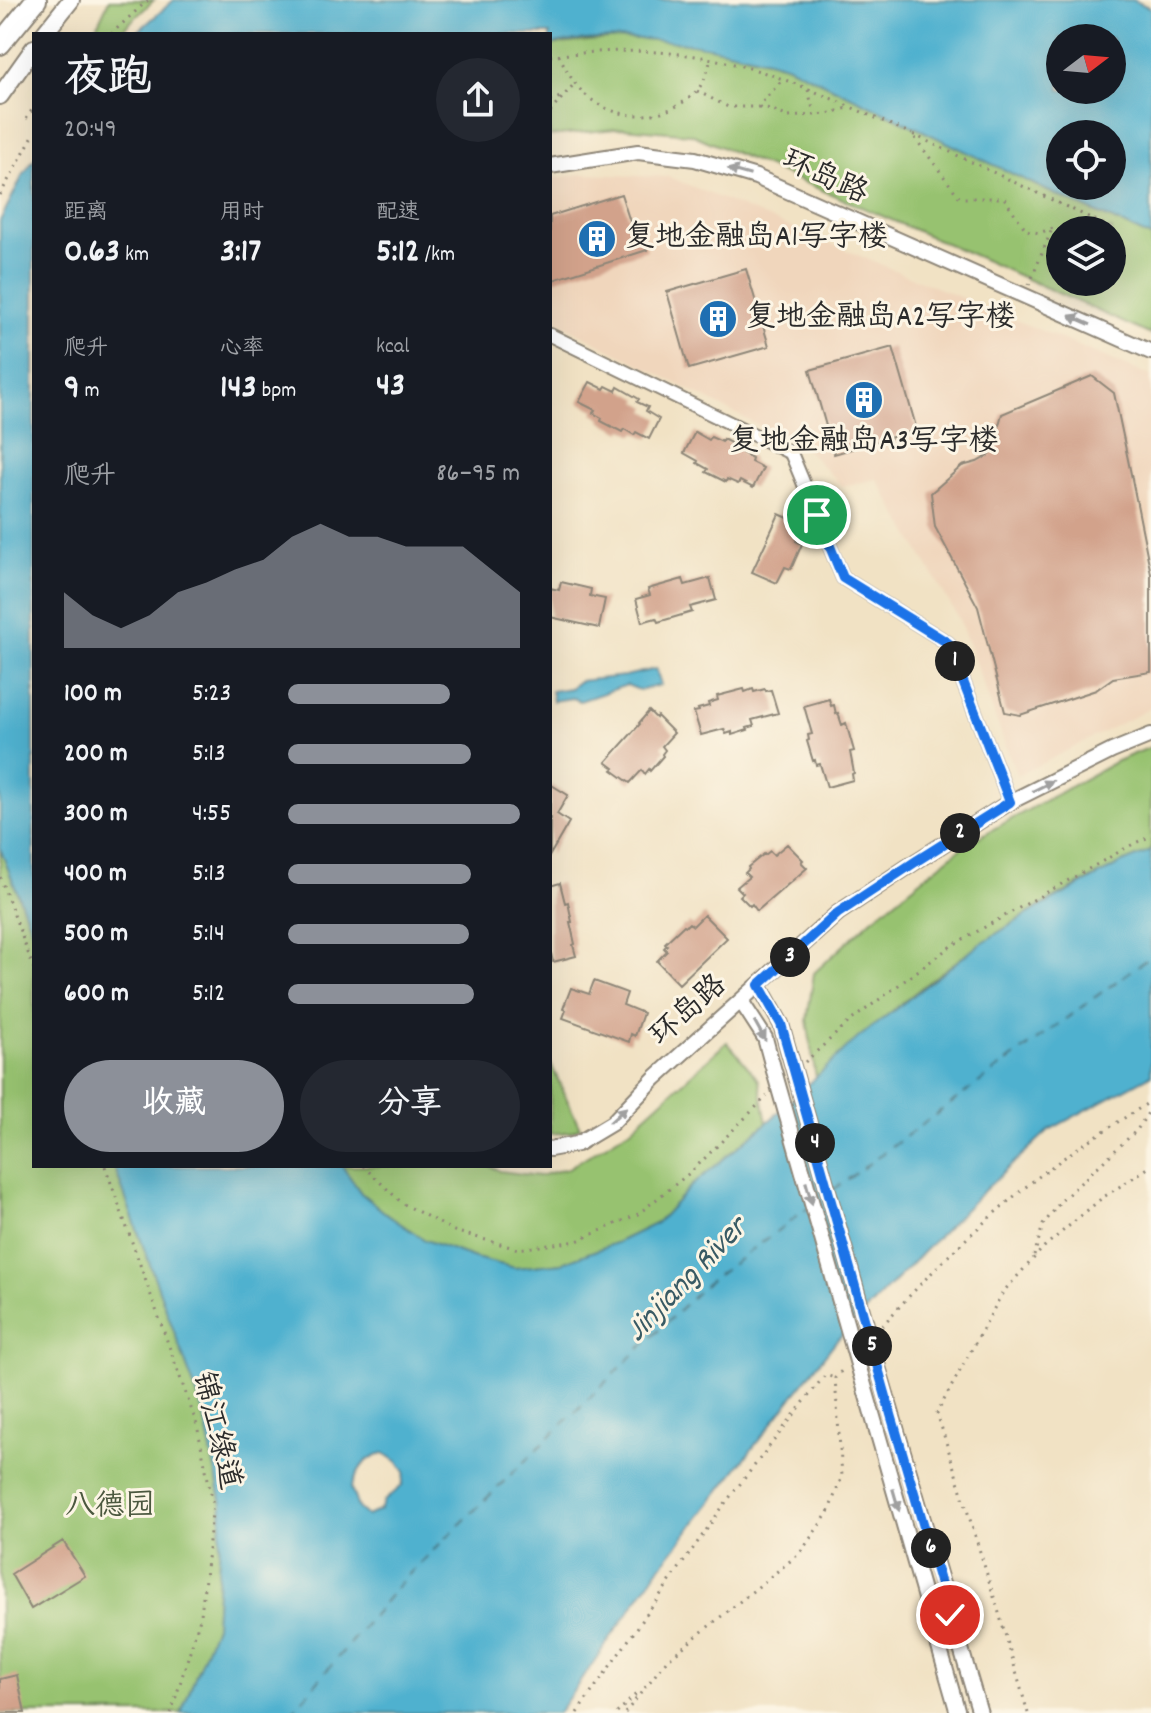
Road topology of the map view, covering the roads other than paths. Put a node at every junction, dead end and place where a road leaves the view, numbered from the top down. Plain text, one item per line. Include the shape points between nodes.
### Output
1 (36, 0) edge
2 (71, 0) edge
3 (46, 32) edge
4 (0, 44) edge
5 (31, 57) edge
6 (0, 96) edge
7 (552, 166) edge
8 (552, 336) edge
9 (1151, 352) edge
10 (1151, 735) edge
11 (1010, 802) junction
12 (759, 985) junction
13 (741, 1001) junction
14 (552, 1149) edge
15 (958, 1713) edge
16 (980, 1713) edge

1 - 4 highway
2 - 3 main road
5 - 6 main road
9 -> 7 street, 环岛路 via 756,177 695,159 638,152
8 - 11 street via 791,453 843,578 948,643
11 -> 10 street, 环岛路
11 - 12 street, 环岛路 via 838,913
12 - 13 street, 环岛路
12 - 16 street, bridge via 781,1024
14 -> 13 street, 环岛路 via 577,1144 612,1123
13 -> 15 street, bridge via 765,1038

